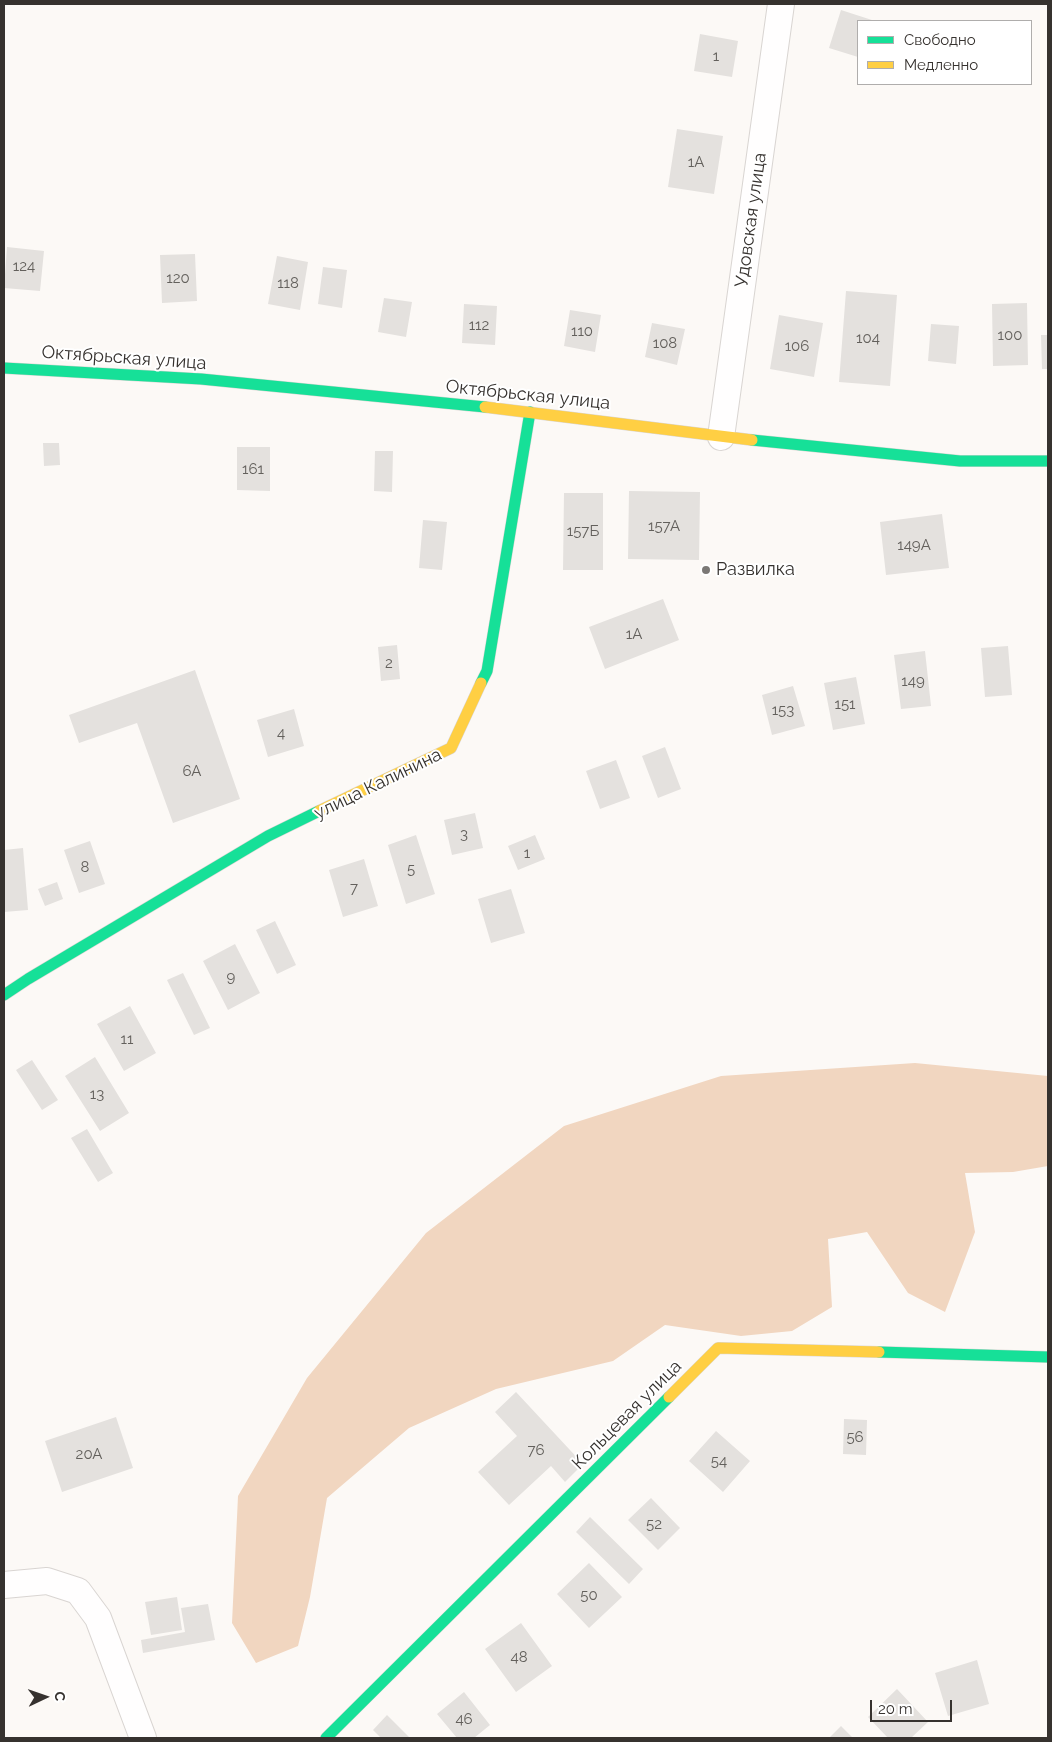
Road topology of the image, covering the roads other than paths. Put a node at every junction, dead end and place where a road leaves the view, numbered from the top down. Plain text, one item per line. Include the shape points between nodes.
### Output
1 (781, 4) edge
2 (4, 368) edge
3 (530, 412) junction
4 (721, 437) junction
5 (1048, 460) edge
6 (4, 995) edge
7 (1048, 1357) edge
8 (4, 1585) edge
9 (144, 1738) edge
10 (326, 1738) edge

1 - 4 street, Удовская улица
2 - 3 street, Октябрьская улица via 201,379
3 - 4 street, Октябрьская улица
3 - 6 street, улица Калинина via 487,671 451,748 268,836
4 - 5 street, Октябрьская улица via 960,461
7 - 10 street, Кольцевая улица via 718,1348
8 - 9 street via 47,1582 78,1591 98,1618

